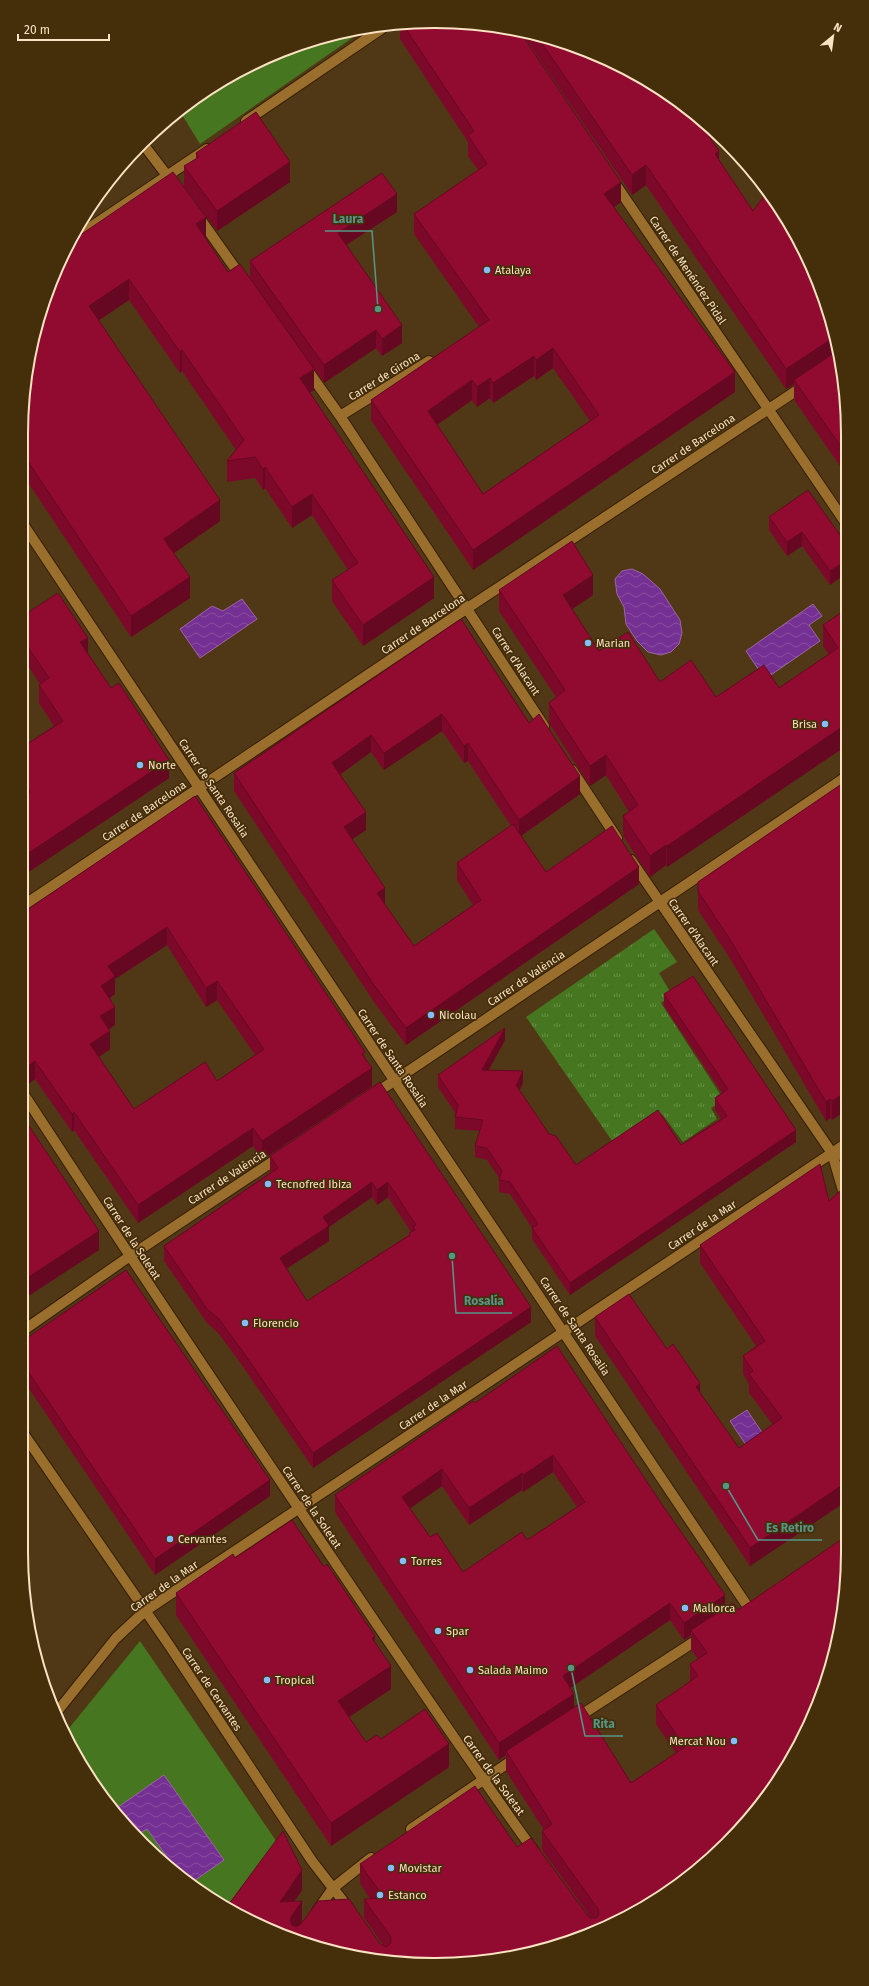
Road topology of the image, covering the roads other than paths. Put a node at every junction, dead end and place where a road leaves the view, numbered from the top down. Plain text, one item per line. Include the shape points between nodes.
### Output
1 (376, 32) edge
2 (235, 129) edge
3 (216, 142) edge
4 (145, 149) edge
5 (608, 173) edge
6 (166, 176) junction
7 (180, 193) edge
8 (194, 211) edge
9 (81, 234) edge
10 (249, 288) edge
11 (440, 355) edge
12 (299, 359) edge
13 (813, 379) edge
14 (768, 409) junction
15 (340, 416) junction
16 (841, 516) edge
17 (28, 531) edge
18 (466, 609) junction
19 (550, 735) edge
20 (567, 762) edge
21 (841, 780) edge
22 (200, 788) junction
23 (28, 902) edge
24 (659, 904) junction
25 (394, 1081) junction
26 (28, 1101) edge
27 (362, 1102) edge
28 (841, 1147) edge
29 (290, 1150) edge
30 (832, 1153) junction
31 (841, 1155) edge
32 (841, 1184) edge
33 (130, 1256) junction
34 (28, 1327) edge
35 (564, 1332) junction
36 (28, 1440) edge
37 (299, 1509) junction
38 (145, 1611) junction
39 (737, 1614) edge
40 (714, 1629) edge
41 (60, 1708) edge
42 (567, 1724) edge
43 (527, 1750) edge
44 (482, 1780) junction
45 (400, 1837) edge
46 (382, 1850) edge
47 (539, 1858) edge
48 (333, 1888) junction
49 (355, 1916) edge
50 (311, 1919) edge

1 - 2 street
3 - 6 street
4 - 6 street
5 - 14 street, Carrer de Menéndez Pidal
6 - 7 street
6 - 9 street
8 - 10 street
11 - 15 street, Carrer de Girona
12 - 15 street, Carrer d'Alacant
13 - 14 street, Carrer de Barcelona
14 - 16 street, Carrer de Menéndez Pidal
14 - 18 street, Carrer de Barcelona
15 - 18 street, Carrer d'Alacant
17 - 22 street, Carrer de Santa Rosalia
18 - 19 street, Carrer d'Alacant
18 - 22 street, Carrer de Barcelona
20 - 24 street, Carrer d'Alacant
21 - 24 street, Carrer de València
22 - 23 street, Carrer de Barcelona
22 - 25 street, Carrer de Santa Rosalia
24 - 25 street, Carrer de València
24 - 30 street, Carrer d'Alacant
25 - 27 street, Carrer de València
25 - 35 street, Carrer de Santa Rosalia
26 - 33 street, Carrer de la Soletat
28 - 30 street, Carrer de la Mar
29 - 33 street, Carrer de València
30 - 31 street
30 - 32 street, Carrer d'Alacant
30 - 35 street, Carrer de la Mar
33 - 34 street, Carrer de València
33 - 37 street, Carrer de la Soletat
35 - 37 street, Carrer de la Mar
35 - 39 street, Carrer de Santa Rosalia via 751,1605
36 - 38 street, Carrer de Cervantes
37 - 38 street, Carrer de la Mar
37 - 44 street, Carrer de la Soletat
38 - 41 street, Carrer de la Mar via 116,1638
38 - 48 street, Carrer de Cervantes via 312,1861
40 - 42 street
43 - 44 street
44 - 45 street
44 - 47 street, Carrer de la Soletat
46 - 48 street
48 - 49 street, Carrer de Cervantes
48 - 50 street

